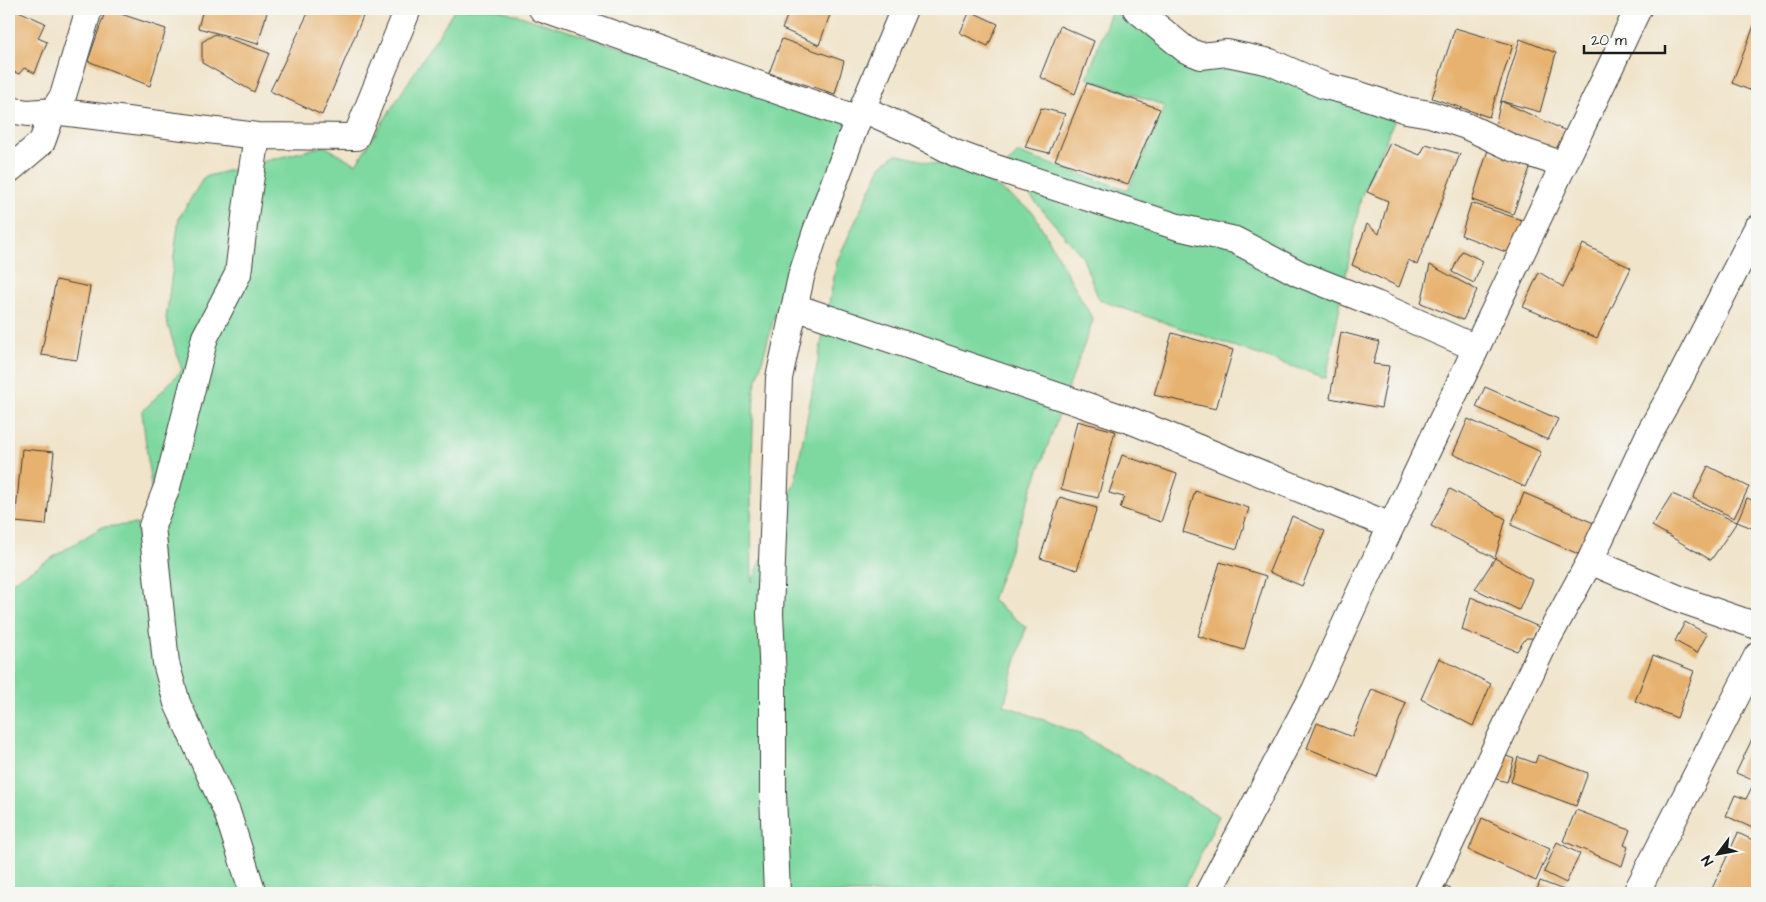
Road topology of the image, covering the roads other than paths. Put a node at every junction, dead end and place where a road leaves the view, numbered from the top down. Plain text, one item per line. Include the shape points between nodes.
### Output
1 (89, 9) edge
2 (408, 9) edge
3 (542, 9) edge
4 (904, 9) edge
5 (1136, 9) edge
6 (1638, 9) edge
7 (9, 110) edge
8 (53, 110) junction
9 (861, 114) junction
10 (258, 136) junction
11 (1564, 165) junction
12 (9, 170) edge
13 (1757, 228) edge
14 (795, 306) junction
15 (1476, 348) junction
16 (1391, 526) junction
17 (1590, 561) junction
18 (1757, 626) edge
19 (1757, 656) edge
20 (254, 893) edge
21 (777, 893) edge
22 (1208, 893) edge
23 (1427, 893) edge
24 (1636, 893) edge

1 - 8 street via 63,96
2 - 10 street via 356,137
3 - 9 street
4 - 9 street
5 - 11 street via 1186,50 1201,56 1228,53 1270,62 1325,86 1430,114
6 - 11 street
7 - 8 street via 28,113
8 - 10 street
8 - 12 street via 42,142
9 - 14 street via 816,231
9 - 15 street via 916,133 955,153 993,167 1178,227 1235,240 1300,274
10 - 20 street via 238,274 205,337 167,487 152,526 166,663 177,703 227,812
11 - 15 street
13 - 17 street via 1651,430
14 - 16 street via 1132,422
14 - 21 street via 779,378 772,535 770,613
15 - 16 street
16 - 22 street via 1315,690
17 - 18 street via 1682,600
17 - 23 street via 1542,649
19 - 24 street

